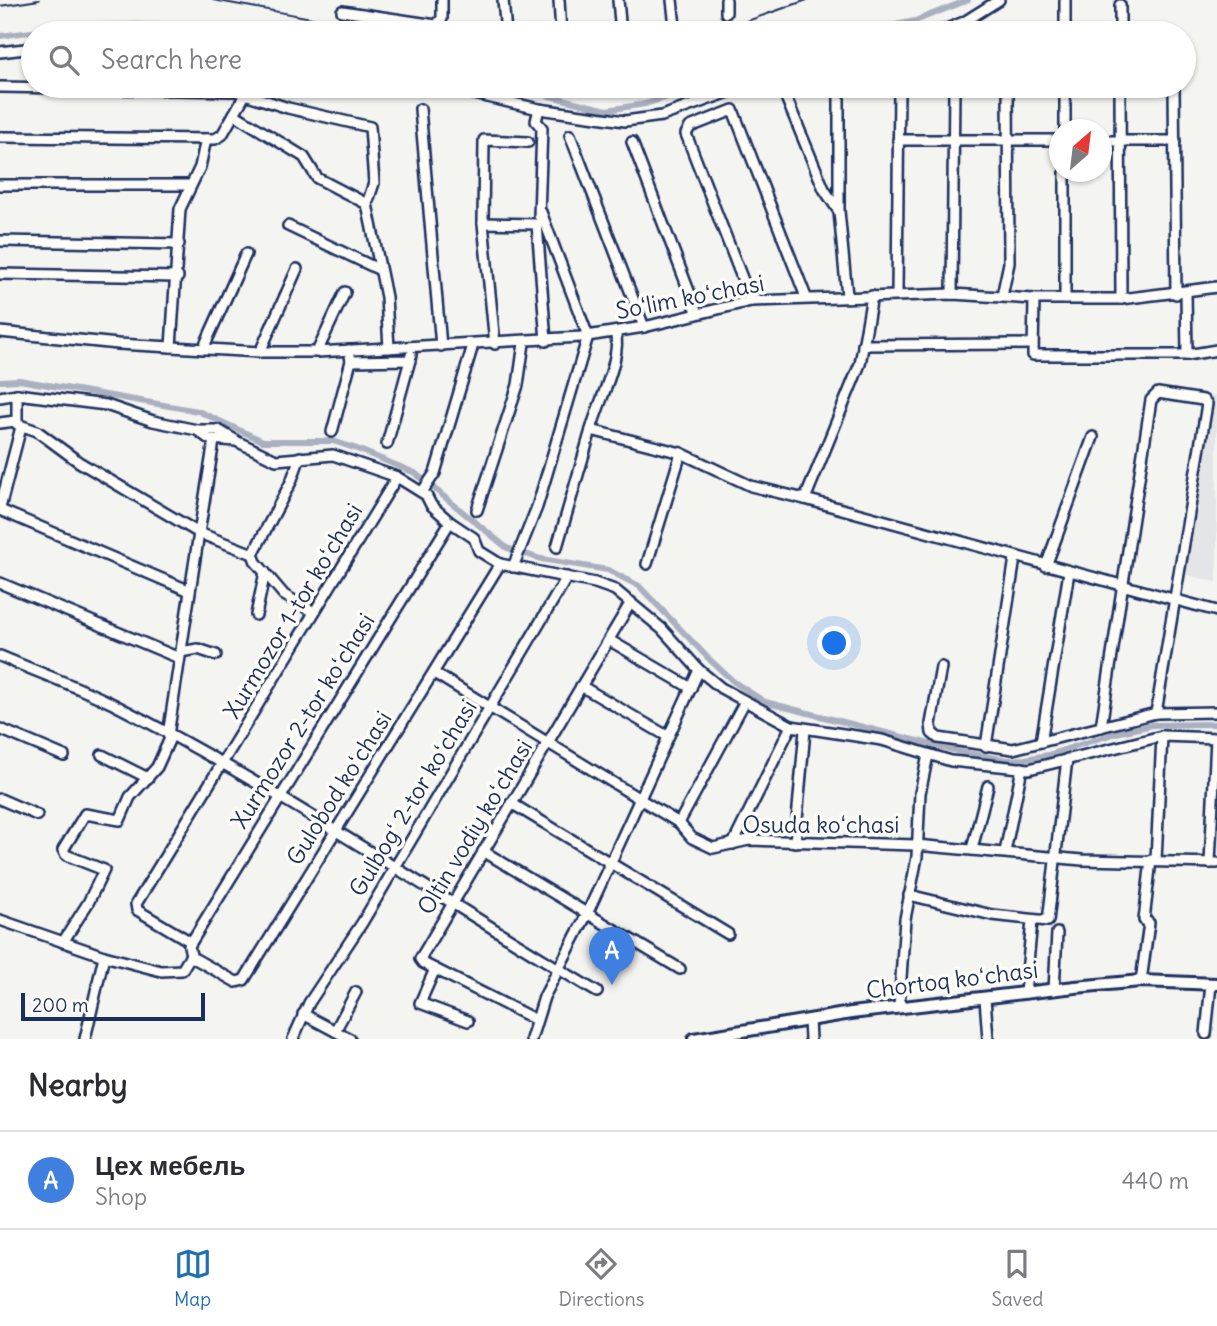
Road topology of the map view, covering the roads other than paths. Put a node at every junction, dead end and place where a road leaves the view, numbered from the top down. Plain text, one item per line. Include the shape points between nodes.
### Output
1 (442, 0) edge
2 (503, 0) edge
3 (559, 0) edge
4 (618, 0) edge
5 (672, 0) edge
6 (726, 0) edge
7 (999, 0) edge
8 (1065, 0) edge
9 (1120, 5) dead end
10 (342, 11) dead end
11 (726, 13) dead end
12 (409, 21) edge
13 (440, 21) edge
14 (505, 21) edge
15 (560, 21) edge
16 (620, 21) edge
17 (674, 21) edge
18 (966, 21) edge
19 (1065, 21) edge
20 (1120, 21) edge
21 (21, 49) edge
22 (0, 52) edge
23 (0, 87) edge
24 (21, 87) edge
25 (243, 98) edge
26 (266, 98) edge
27 (491, 98) edge
28 (712, 98) edge
29 (786, 98) edge
30 (839, 98) edge
31 (899, 98) edge
32 (954, 98) edge
33 (1008, 98) edge
34 (1065, 98) edge
35 (1120, 98) edge
36 (1174, 98) edge
37 (420, 109) dead end
38 (539, 109) junction
39 (234, 114) junction
40 (1065, 119) edge
41 (570, 135) dead end
42 (0, 137) edge
43 (206, 139) junction
44 (898, 140) junction
45 (953, 140) junction
46 (1009, 140) junction
47 (1049, 140) edge
48 (1112, 141) edge
49 (1120, 141) junction
50 (1175, 141) junction
51 (528, 142) dead end
52 (632, 142) dead end
53 (1065, 182) edge
54 (0, 185) edge
55 (189, 185) junction
56 (367, 204) junction
57 (839, 211) junction
58 (541, 212) junction
59 (483, 223) junction
60 (537, 224) junction
61 (288, 226) dead end
62 (0, 241) edge
63 (179, 244) junction
64 (246, 254) dead end
65 (297, 269) dead end
66 (380, 270) junction
67 (0, 274) edge
68 (178, 277) junction
69 (1217, 287) edge
70 (345, 292) dead end
71 (1181, 293) junction
72 (952, 294) junction
73 (897, 295) junction
74 (847, 296) junction
75 (872, 296) junction
76 (1002, 296) junction
77 (806, 297) junction
78 (1034, 299) junction
79 (1065, 299) junction
80 (1121, 299) junction
81 (751, 301) junction
82 (697, 312) junction
83 (644, 327) junction
84 (0, 332) edge
85 (615, 332) junction
86 (588, 336) junction
87 (546, 341) junction
88 (524, 343) junction
89 (495, 344) junction
90 (1032, 344) junction
91 (473, 345) junction
92 (863, 345) junction
93 (440, 346) junction
94 (172, 347) junction
95 (412, 347) junction
96 (389, 348) junction
97 (203, 349) junction
98 (349, 350) junction
99 (1217, 350) edge
100 (260, 352) junction
101 (317, 352) junction
102 (1187, 355) junction
103 (351, 360) junction
104 (410, 360) junction
105 (17, 394) junction
106 (0, 397) edge
107 (0, 424) edge
108 (18, 424) junction
109 (197, 430) junction
110 (591, 430) junction
111 (332, 432) dead end
112 (1093, 437) dead end
113 (214, 441) junction
114 (236, 441) junction
115 (387, 444) dead end
116 (681, 453) junction
117 (300, 457) junction
118 (397, 477) junction
119 (425, 488) junction
120 (805, 499) junction
121 (0, 509) edge
122 (477, 510) dead end
123 (450, 522) junction
124 (199, 533) junction
125 (557, 547) dead end
126 (253, 554) junction
127 (1015, 558) junction
128 (500, 564) junction
129 (647, 564) dead end
130 (514, 566) junction
131 (1046, 566) junction
132 (265, 572) junction
133 (1069, 572) junction
134 (567, 577) junction
135 (0, 583) edge
136 (1123, 587) junction
137 (190, 592) junction
138 (631, 602) junction
139 (1176, 602) junction
140 (1217, 611) edge
141 (314, 612) junction
142 (256, 615) dead end
143 (609, 640) junction
144 (180, 655) junction
145 (216, 655) dead end
146 (0, 656) edge
147 (941, 667) dead end
148 (699, 670) junction
149 (434, 673) junction
150 (581, 686) junction
151 (691, 688) junction
152 (744, 703) junction
153 (489, 707) junction
154 (1217, 712) edge
155 (1156, 713) junction
156 (791, 726) junction
157 (1101, 727) junction
158 (0, 729) edge
159 (805, 730) junction
160 (169, 736) junction
161 (667, 736) junction
162 (1162, 736) junction
163 (1216, 738) edge
164 (1041, 742) junction
165 (547, 743) junction
166 (986, 746) junction
167 (102, 755) dead end
168 (928, 755) junction
169 (64, 756) dead end
170 (1067, 759) junction
171 (221, 765) junction
172 (1021, 768) junction
173 (148, 778) junction
174 (988, 786) dead end
175 (277, 798) junction
176 (0, 799) edge
177 (639, 799) junction
178 (511, 803) junction
179 (37, 815) dead end
180 (679, 823) junction
181 (333, 832) junction
182 (794, 842) junction
183 (733, 844) junction
184 (916, 845) junction
185 (972, 849) junction
186 (483, 851) junction
187 (1005, 852) junction
188 (1056, 856) junction
189 (1153, 860) junction
190 (1213, 863) edge
191 (610, 864) junction
192 (393, 867) junction
193 (909, 895) junction
194 (452, 902) junction
195 (587, 914) junction
196 (0, 920) edge
197 (1032, 920) junction
198 (1057, 933) dead end
199 (728, 934) dead end
200 (64, 942) junction
201 (191, 942) junction
202 (104, 956) junction
203 (190, 956) junction
204 (557, 968) junction
205 (435, 969) junction
206 (680, 969) dead end
207 (1141, 981) junction
208 (1214, 984) edge
209 (1054, 990) junction
210 (356, 992) dead end
211 (597, 992) dead end
212 (1025, 993) junction
213 (985, 998) junction
214 (899, 1007) junction
215 (303, 1014) junction
216 (536, 1020) junction
217 (808, 1020) junction
218 (468, 1021) dead end
219 (335, 1031) junction
220 (1206, 1034) dead end
221 (723, 1037) edge
222 (85, 1039) edge
223 (293, 1039) edge
224 (350, 1039) edge
225 (531, 1039) edge
226 (694, 1039) edge
227 (810, 1039) edge
228 (988, 1039) edge

1 - 13 street
2 - 14 street
3 - 15 street
4 - 16 street
5 - 17 street
6 - 11 street
7 - 18 street
8 - 19 street
9 - 20 street
10 - 12 street
21 - 22 street
23 - 24 street
25 - 39 street
26 - 56 street via 288,108 370,127 374,187
27 - 38 street
28 - 38 street via 662,116 625,121
29 - 57 street via 824,189
30 - 57 street
31 - 44 street
32 - 45 street
33 - 46 street
34 - 40 street
35 - 49 street
36 - 50 street
37 - 93 street
38 - 58 street
39 - 43 street via 219,138
39 - 56 street via 304,157 317,178
41 - 83 street
42 - 43 street
43 - 55 street via 200,166
44 - 45 street
44 - 73 street
45 - 46 street
45 - 72 street
46 - 47 street
46 - 76 street via 1009,263
48 - 49 street
49 - 50 street
49 - 80 street
50 - 71 street
51 - 59 street via 484,140
52 - 82 street
53 - 79 street
54 - 55 street
55 - 63 street via 180,209
56 - 66 street
57 - 74 street
58 - 60 street
58 - 86 street
59 - 60 street
59 - 89 street
60 - 87 street
61 - 66 street
62 - 63 street
63 - 68 street
64 - 97 street
65 - 100 street
66 - 96 street
67 - 68 street
68 - 94 street
69 - 71 street, Soʻlim koʻchasi
70 - 101 street
71 - 80 street, Soʻlim koʻchasi
71 - 102 street
72 - 73 street, Soʻlim koʻchasi
72 - 76 street, Soʻlim koʻchasi
73 - 75 street, Soʻlim koʻchasi
74 - 75 street, Soʻlim koʻchasi
74 - 77 street, Soʻlim koʻchasi
75 - 92 street
76 - 78 street, Soʻlim koʻchasi
77 - 81 street, Soʻlim koʻchasi
77 - 81 street via 735,111 690,127 686,134
78 - 79 street, Soʻlim koʻchasi
78 - 90 street
79 - 80 street, Soʻlim koʻchasi
81 - 82 street, Soʻlim koʻchasi
82 - 83 street, Soʻlim koʻchasi
83 - 85 street, Soʻlim koʻchasi
84 - 94 street, Soʻlim koʻchasi
85 - 86 street, Soʻlim koʻchasi
85 - 110 street via 618,342 613,369
86 - 87 street, Soʻlim koʻchasi
86 - 130 street via 537,507
87 - 88 street, Soʻlim koʻchasi
88 - 89 street, Soʻlim koʻchasi
88 - 122 street via 518,384
89 - 91 street, Soʻlim koʻchasi
90 - 92 street
90 - 102 street via 1033,355
91 - 93 street, Soʻlim koʻchasi
91 - 119 street via 435,473
92 - 120 street via 851,390
93 - 95 street, Soʻlim koʻchasi
94 - 97 street, Soʻlim koʻchasi
95 - 96 street, Soʻlim koʻchasi
95 - 104 street
96 - 98 street, Soʻlim koʻchasi
97 - 100 street, Soʻlim koʻchasi
98 - 101 street, Soʻlim koʻchasi
98 - 103 street
99 - 102 street
100 - 101 street, Soʻlim koʻchasi
103 - 104 street
103 - 111 street
104 - 115 street
105 - 106 street
105 - 108 street
105 - 109 street via 106,405
107 - 108 street
108 - 121 street
108 - 124 street via 37,431 79,462
109 - 113 street
109 - 114 street via 218,430
110 - 116 street
110 - 125 street
112 - 131 street
113 - 114 street
113 - 124 street
114 - 117 street via 276,460
116 - 120 street via 751,486
116 - 129 street
117 - 118 street via 333,455
117 - 126 street
118 - 119 street
118 - 141 street, Xurmozor 1-tor koʻchasi
119 - 123 street
120 - 127 street
121 - 137 street
123 - 128 street via 474,538 479,551
123 - 175 street, Xurmozor 2-tor koʻchasi
124 - 126 street
124 - 137 street
126 - 132 street
127 - 131 street
127 - 166 street
128 - 130 street
128 - 149 street, Gulobod koʻchasi
130 - 134 street
131 - 133 street
132 - 141 street via 284,595
132 - 142 street
133 - 136 street
133 - 164 street
134 - 138 street via 607,586
134 - 153 street, Gulbogʻ 2-tor koʻchasi
135 - 144 street
136 - 139 street
136 - 139 street via 1153,395 1202,400 1207,404
136 - 157 street
137 - 144 street
138 - 143 street, Oltin vodiy koʻchasi
138 - 148 street
139 - 140 street
139 - 155 street
141 - 171 street, Xurmozor 1-tor koʻchasi
143 - 150 street, Oltin vodiy koʻchasi
143 - 151 street
144 - 145 street via 198,649
144 - 160 street
146 - 160 street via 111,703
147 - 166 street via 932,733
148 - 151 street
148 - 152 street
149 - 153 street, Osuda koʻchasi
149 - 181 street, Gulobod koʻchasi
150 - 161 street
150 - 165 street, Oltin vodiy koʻchasi
151 - 161 street
152 - 156 street
152 - 180 street
153 - 165 street, Osuda koʻchasi
153 - 192 street, Gulbogʻ 2-tor koʻchasi
154 - 155 street
155 - 157 street
156 - 159 street
156 - 183 street
157 - 164 street
158 - 169 street
159 - 168 street via 882,740
159 - 182 street
160 - 171 street
160 - 173 street
161 - 177 street
162 - 163 street
162 - 170 street
162 - 189 street
163 - 190 street
164 - 166 street via 1013,749
165 - 177 street, Osuda koʻchasi
165 - 178 street, Oltin vodiy koʻchasi
167 - 173 street
168 - 172 street via 986,767
168 - 184 street
170 - 172 street
170 - 188 street
171 - 175 street
171 - 201 street, Xurmozor 1-tor koʻchasi via 136,904 137,910
172 - 187 street
173 - 200 street via 132,794 120,820 85,814 63,850 104,870
174 - 185 street
175 - 181 street
175 - 201 street, Xurmozor 2-tor koʻchasi
176 - 179 street
177 - 180 street, Osuda koʻchasi
177 - 191 street
178 - 186 street, Oltin vodiy koʻchasi
178 - 191 street
180 - 183 street, Osuda koʻchasi via 706,847
181 - 192 street
181 - 203 street, Gulobod koʻchasi via 244,980 236,982
182 - 183 street, Osuda koʻchasi
182 - 184 street, Osuda koʻchasi
184 - 185 street, Osuda koʻchasi
184 - 193 street
185 - 187 street, Osuda koʻchasi
186 - 194 street, Oltin vodiy koʻchasi
186 - 195 street
187 - 188 street, Osuda koʻchasi
188 - 189 street, Osuda koʻchasi
188 - 197 street via 1049,920
189 - 190 street, Osuda koʻchasi
189 - 207 street
191 - 195 street
191 - 199 street
192 - 194 street
192 - 215 street, Gulbogʻ 2-tor koʻchasi
193 - 197 street
193 - 214 street
194 - 204 street
194 - 205 street, Oltin vodiy koʻchasi via 420,959
195 - 204 street
195 - 206 street
196 - 200 street
197 - 212 street
198 - 209 street
200 - 202 street
201 - 203 street
202 - 203 street via 161,971 182,970
202 - 222 street
204 - 211 street
204 - 216 street
205 - 216 street
205 - 218 street via 420,1003
207 - 208 main road, Chortoq koʻchasi
207 - 209 main road, Chortoq koʻchasi
208 - 220 street
209 - 212 main road, Chortoq koʻchasi
210 - 219 street
212 - 213 main road, Chortoq koʻchasi
213 - 214 main road, Chortoq koʻchasi
213 - 228 street
214 - 217 main road, Chortoq koʻchasi
215 - 219 street
215 - 223 street, Gulbogʻ 2-tor koʻchasi
216 - 225 street
217 - 221 main road, Chortoq koʻchasi
217 - 227 street
219 - 224 street
221 - 226 main road, Chortoq koʻchasi

